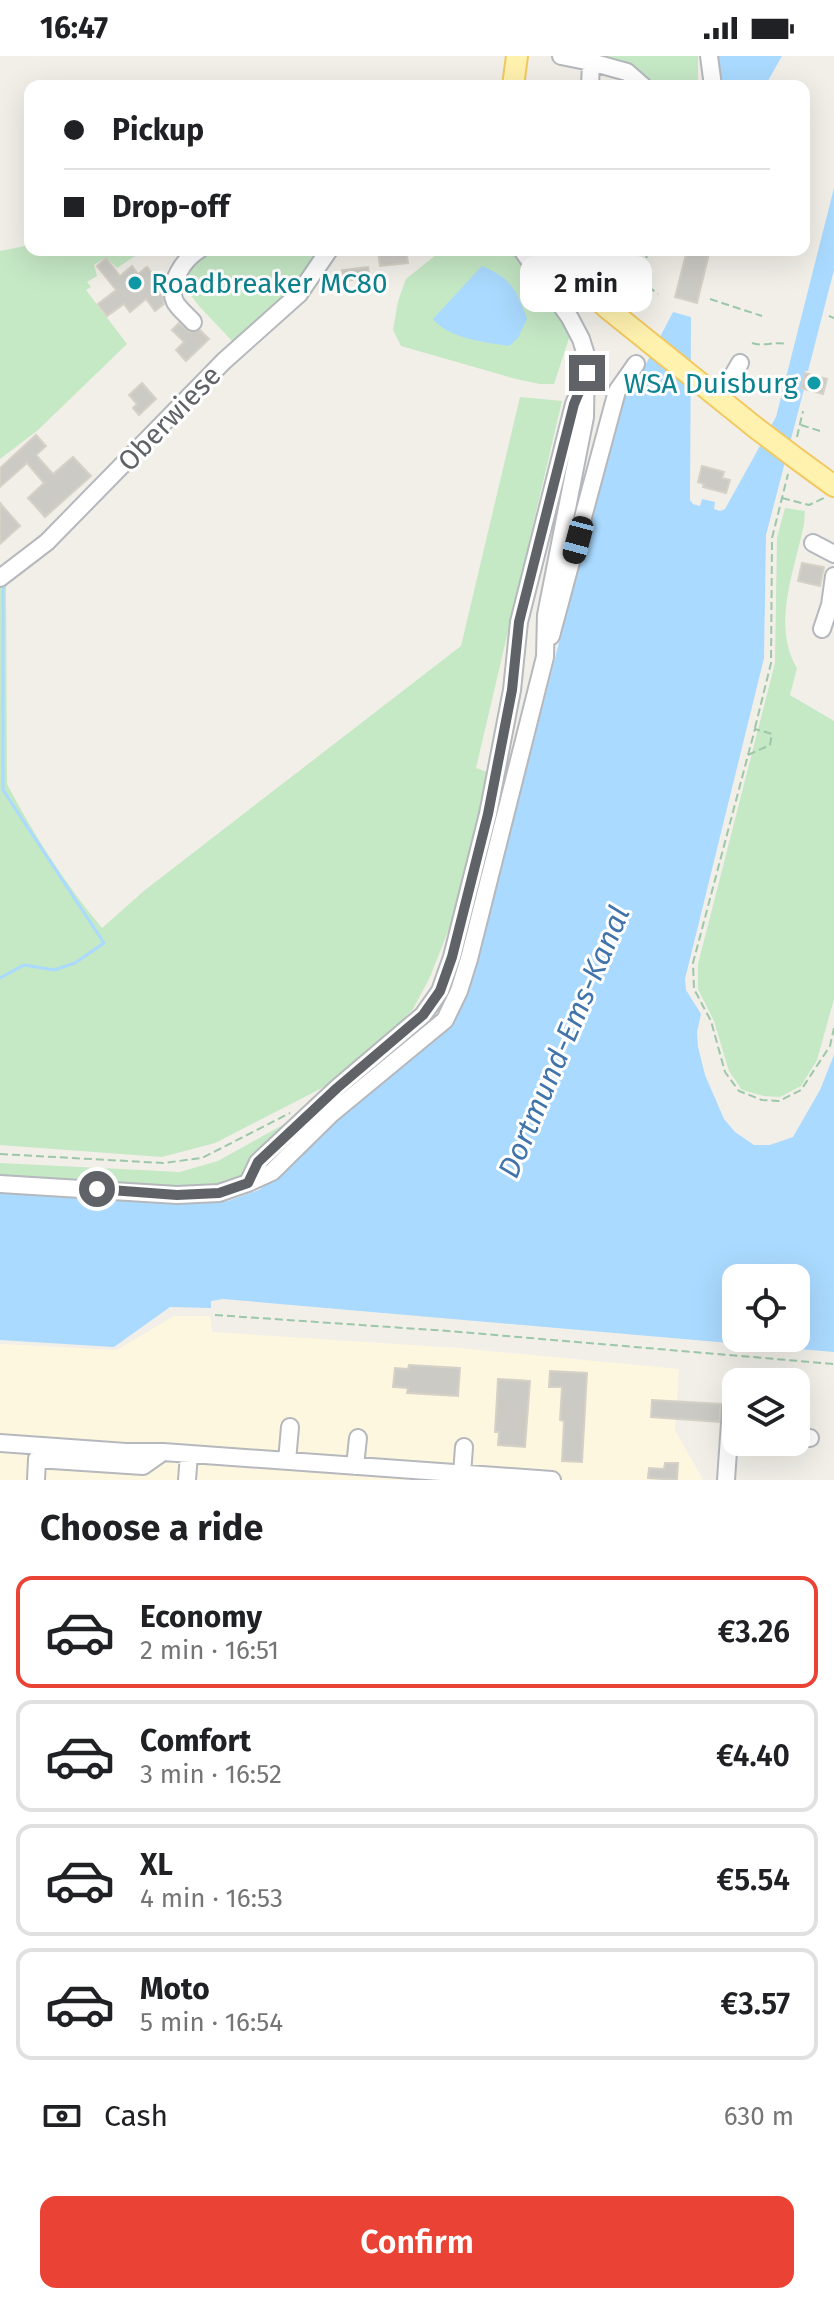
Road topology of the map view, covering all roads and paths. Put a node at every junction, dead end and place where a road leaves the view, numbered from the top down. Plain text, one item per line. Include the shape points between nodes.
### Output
1 (517, 56) edge
2 (561, 56) edge
3 (709, 56) edge
4 (591, 62) junction
5 (514, 80) edge
6 (590, 80) edge
7 (636, 80) edge
8 (712, 80) edge
9 (190, 256) edge
10 (325, 256) edge
11 (526, 256) edge
12 (559, 256) edge
13 (621, 256) edge
14 (646, 256) edge
15 (658, 294) dead end
16 (610, 298) dead end
17 (710, 299) dead end
18 (762, 316) dead end
19 (829, 316) dead end
20 (834, 318) edge
21 (193, 322) dead end
22 (752, 343) dead end
23 (786, 344) dead end
24 (740, 363) dead end
25 (636, 364) dead end
26 (587, 373) junction
27 (712, 391) junction
28 (800, 425) dead end
29 (820, 431) dead end
30 (829, 492) edge
31 (813, 543) dead end
32 (834, 554) edge
33 (834, 576) edge
34 (0, 578) edge
35 (822, 629) dead end
36 (545, 657) junction
37 (755, 729) junction
38 (748, 755) junction
39 (834, 1028) edge
40 (296, 1109) dead end
41 (0, 1154) edge
42 (248, 1183) junction
43 (0, 1184) edge
44 (215, 1315) dead end
45 (834, 1364) edge
46 (290, 1427) dead end
47 (169, 1435) dead end
48 (358, 1438) dead end
49 (0, 1443) edge
50 (464, 1447) dead end
51 (166, 1452) junction
52 (189, 1454) junction
53 (729, 1456) edge
54 (287, 1461) junction
55 (97, 1462) junction
56 (355, 1466) junction
57 (462, 1474) junction
58 (502, 1479) edge
59 (726, 1479) edge
60 (36, 1480) edge
61 (101, 1480) edge
62 (187, 1480) edge
63 (552, 1480) edge

1 - 5 main road
2 - 4 street
3 - 8 street
4 - 6 street
4 - 7 street via 627,72
9 - 21 street, Oberwiese via 173,282 175,301
10 - 34 street, Oberwiese via 299,294 224,361 47,542
11 - 26 street via 576,328
12 - 27 main road via 587,290
13 - 16 path
14 - 15 path via 649,287
17 - 18 path
19 - 20 path
22 - 23 path
24 - 27 street
25 - 36 street via 617,391
26 - 36 street via 585,417 546,615
26 - 42 street via 574,404 519,622 488,814 440,991 423,1015 258,1162
27 - 30 main road, bridge via 797,459
28 - 29 path
30 - 37 path via 809,505 782,498 772,538 771,663
31 - 32 street
33 - 35 street
36 - 42 street via 469,959 445,1020 331,1114 272,1172
37 - 38 path
37 - 38 path via 772,734 770,745
38 - 39 path via 693,963 694,989 711,1021 725,1072 739,1091 762,1100 779,1101 801,1090 830,1046
40 - 41 path via 202,1158 163,1163
42 - 43 street via 219,1193 177,1195
44 - 45 path
46 - 54 street
47 - 51 street
48 - 56 street
49 - 51 street
50 - 57 street
51 - 52 street
51 - 55 street via 143,1466
52 - 54 street
52 - 62 street
53 - 59 street
54 - 56 street
55 - 60 street via 37,1459
55 - 61 street
56 - 57 street
57 - 58 street
58 - 63 street

